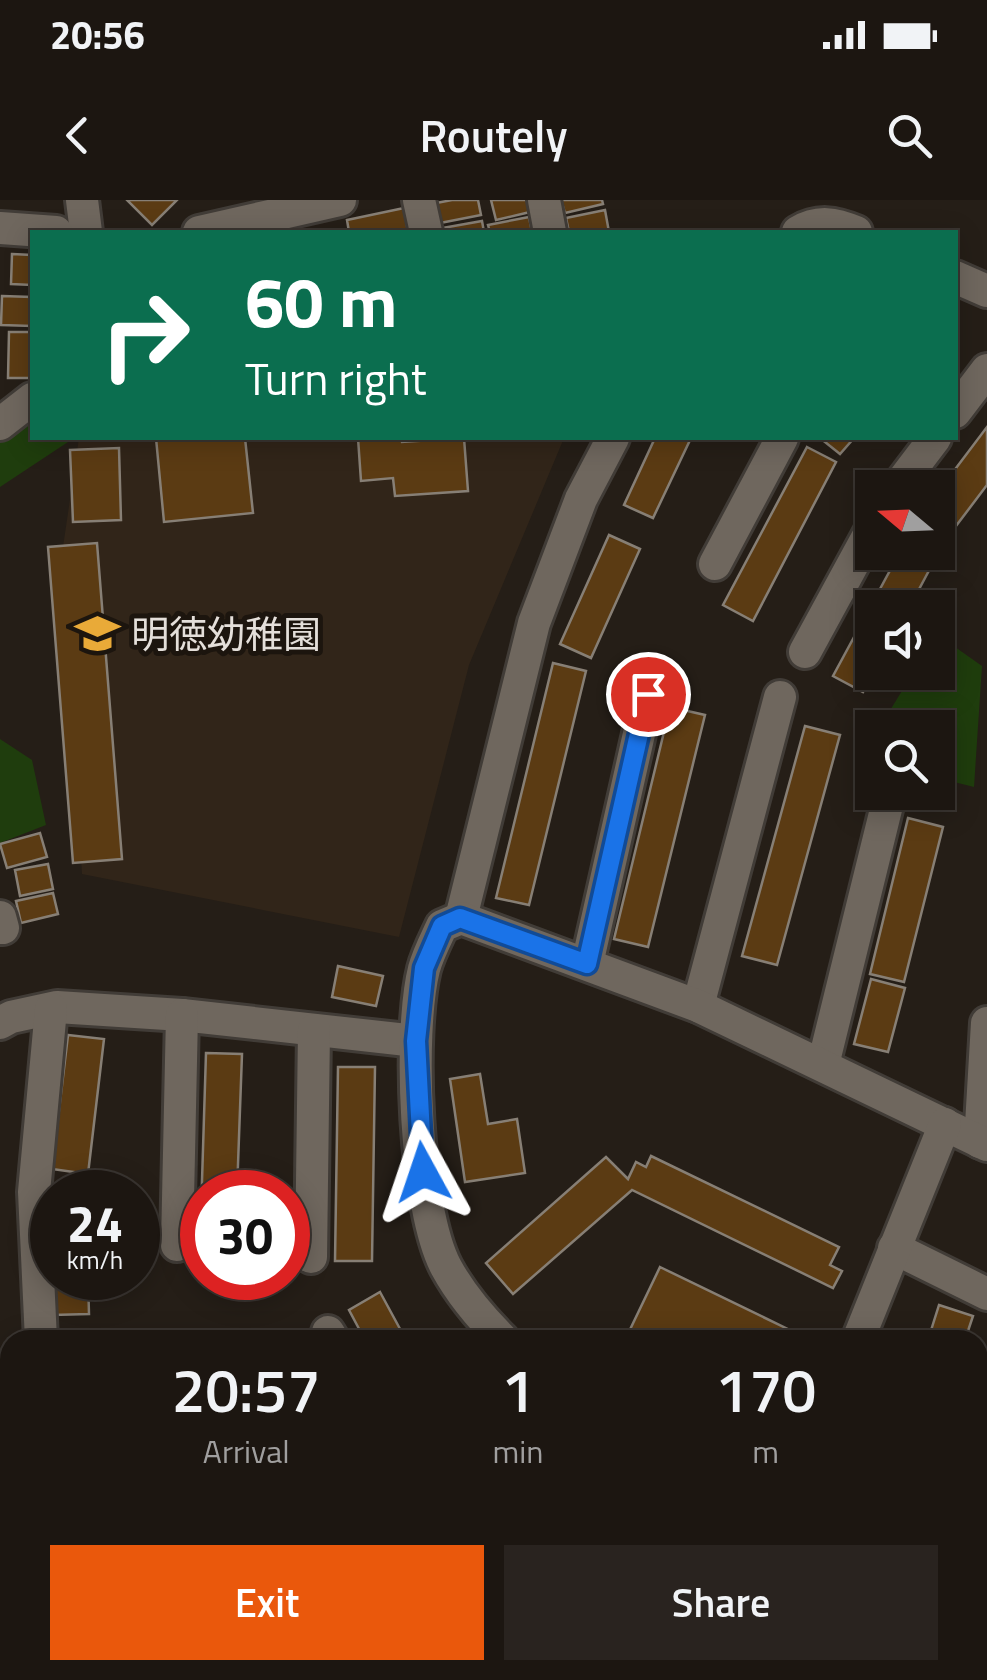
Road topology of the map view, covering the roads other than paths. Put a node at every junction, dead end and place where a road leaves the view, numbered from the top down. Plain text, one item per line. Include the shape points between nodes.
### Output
1 (82, 200) edge
2 (337, 200) edge
3 (419, 200) edge
4 (544, 200) edge
5 (0, 228) edge
6 (30, 230) edge
7 (86, 230) edge
8 (208, 230) edge
9 (426, 230) edge
10 (550, 230) edge
11 (801, 230) edge
12 (849, 230) edge
13 (958, 278) edge
14 (987, 292) edge
15 (987, 370) edge
16 (30, 402) edge
17 (958, 408) edge
18 (0, 424) edge
19 (611, 440) edge
20 (781, 440) edge
21 (933, 440) edge
22 (910, 470) edge
23 (855, 561) edge
24 (716, 564) dead end
25 (805, 652) dead end
26 (648, 694) dead end
27 (780, 697) dead end
28 (886, 810) edge
29 (0, 918) edge
30 (460, 918) junction
31 (0, 928) edge
32 (587, 964) junction
33 (698, 1006) junction
34 (51, 1008) junction
35 (182, 1015) junction
36 (0, 1023) edge
37 (987, 1023) edge
38 (314, 1030) junction
39 (416, 1041) junction
40 (823, 1065) junction
41 (945, 1124) junction
42 (984, 1144) edge
43 (177, 1245) dead end
44 (894, 1248) junction
45 (311, 1257) dead end
46 (987, 1294) edge
47 (41, 1330) edge
48 (494, 1330) edge
49 (862, 1330) edge

1 - 7 street
2 - 8 street
3 - 9 street
4 - 10 street
5 - 6 street
11 - 12 street via 826,223
13 - 14 street
15 - 17 street
16 - 18 street
19 - 30 street via 534,623
20 - 24 street
21 - 22 street
23 - 25 street
26 - 32 street
27 - 33 street
28 - 40 street
29 - 31 street
30 - 32 street
30 - 39 street via 442,926 424,968
32 - 33 street
33 - 40 street
34 - 35 street
34 - 36 street
34 - 47 street via 34,1192
35 - 38 street
35 - 43 street
37 - 42 street
38 - 39 street
38 - 45 street
39 - 48 street via 430,1225 446,1267
40 - 41 street
41 - 42 street
41 - 44 street
44 - 46 street
44 - 49 street

